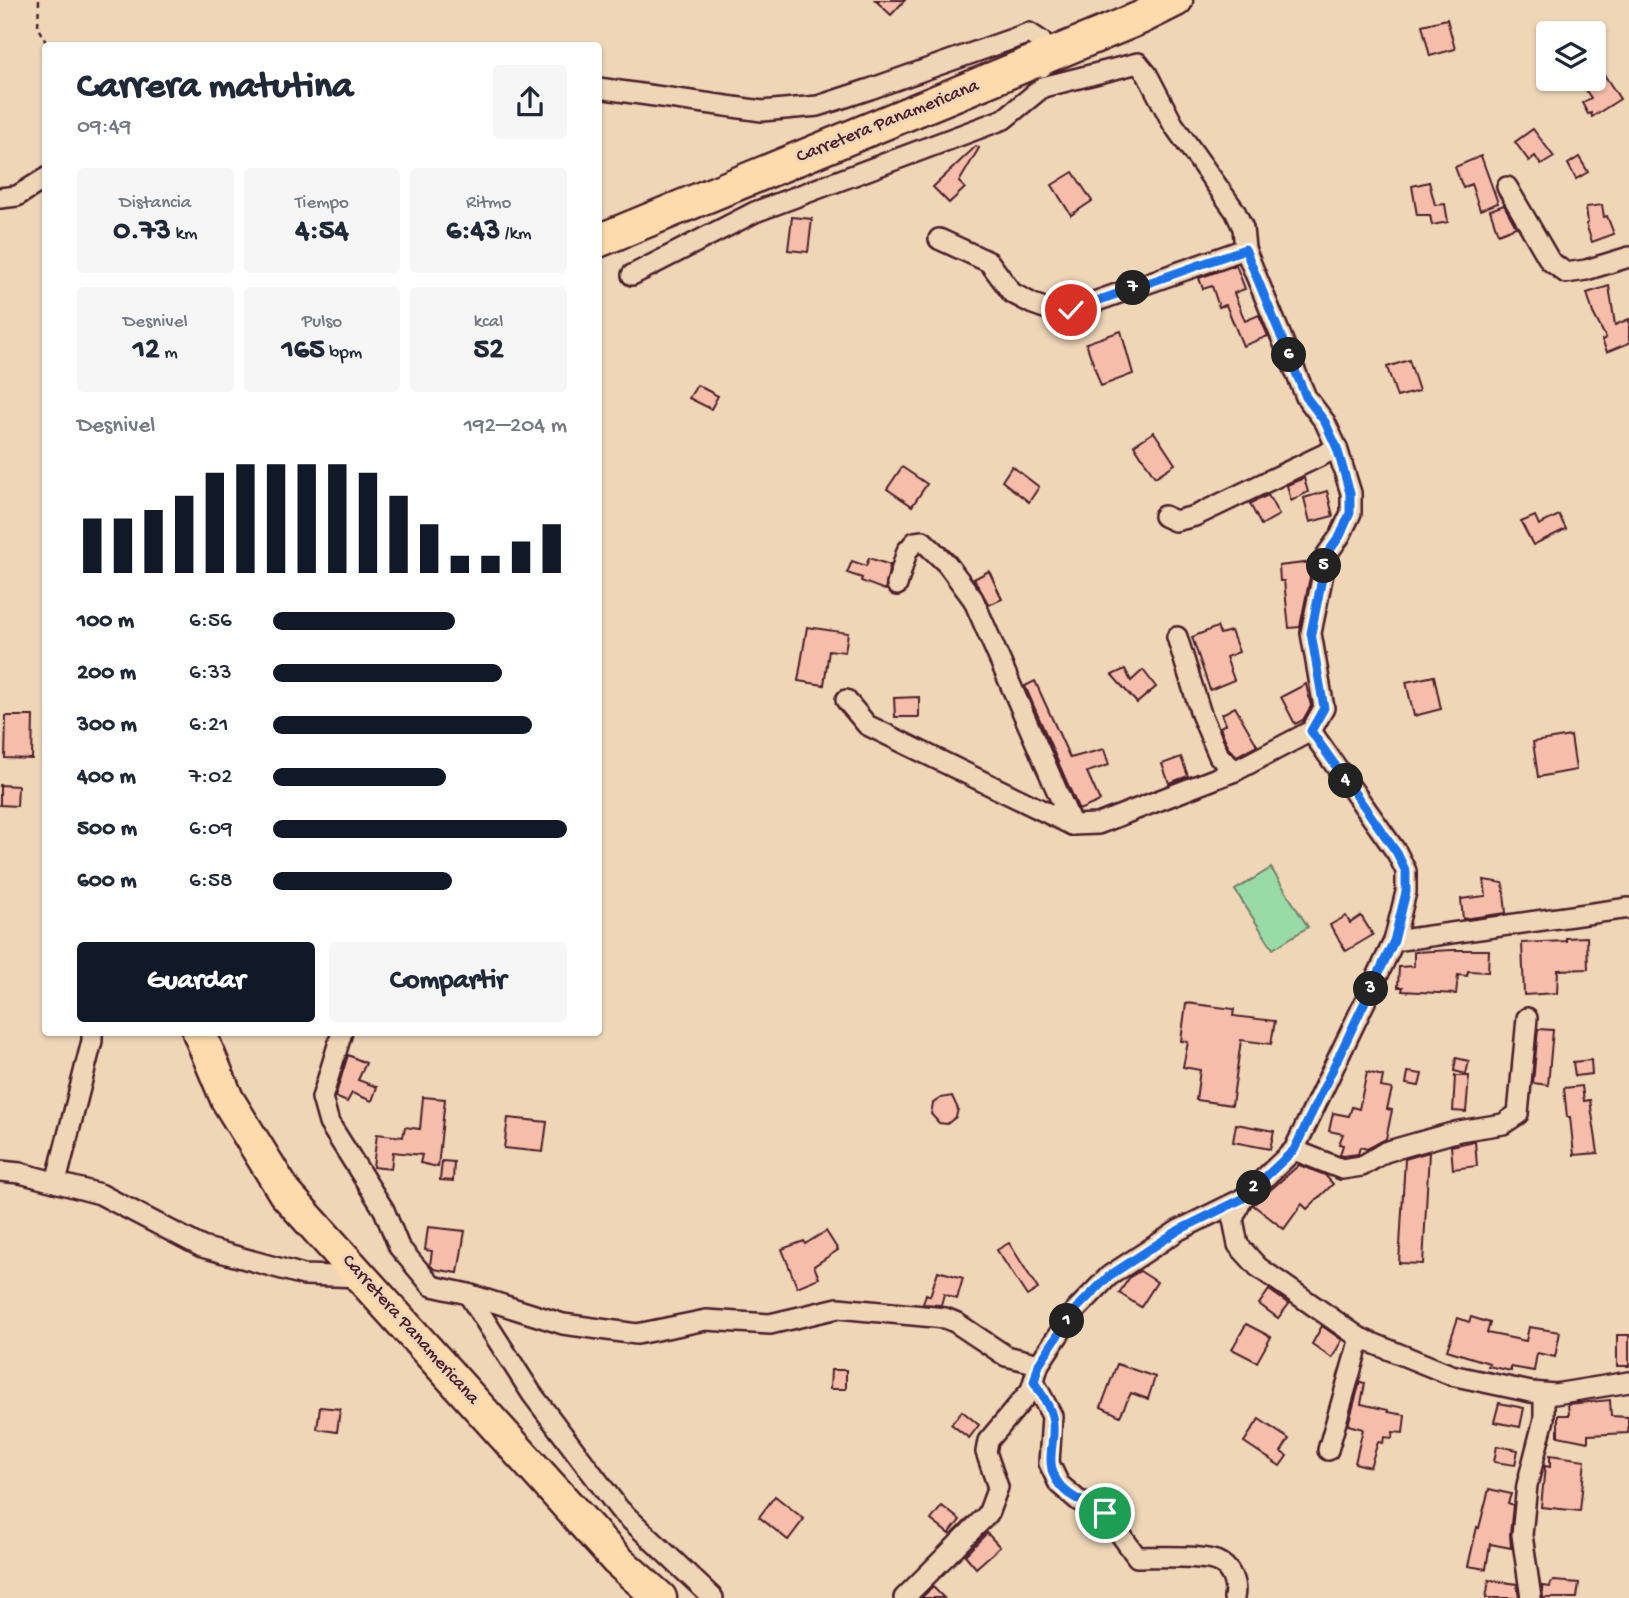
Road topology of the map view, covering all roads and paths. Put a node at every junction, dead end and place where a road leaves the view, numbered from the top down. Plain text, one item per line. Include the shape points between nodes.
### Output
1 (39, 0) edge
2 (1176, 0) edge
3 (46, 42) edge
4 (1042, 72) junction
5 (602, 89) edge
6 (42, 181) edge
7 (1507, 187) dead end
8 (0, 198) edge
9 (939, 239) dead end
10 (602, 240) edge
11 (1245, 249) junction
12 (1628, 262) edge
13 (632, 275) dead end
14 (1337, 448) junction
15 (1164, 516) dead end
16 (897, 585) dead end
17 (1177, 637) dead end
18 (846, 701) dead end
19 (1311, 731) junction
20 (1235, 771) junction
21 (1072, 825) junction
22 (1629, 908) edge
23 (1394, 941) junction
24 (1527, 1018) dead end
25 (92, 1036) edge
26 (201, 1036) edge
27 (341, 1036) edge
28 (1294, 1150) junction
29 (0, 1171) edge
30 (56, 1182) junction
31 (1242, 1199) junction
32 (362, 1277) junction
33 (468, 1294) junction
34 (1360, 1338) junction
35 (1037, 1373) junction
36 (1629, 1382) edge
37 (1544, 1394) junction
38 (1328, 1451) dead end
39 (660, 1598) edge
40 (713, 1598) edge
41 (904, 1598) edge
42 (1234, 1598) edge
43 (1531, 1598) edge

1 - 3 path via 38,28
2 - 4 highway, Carretera Panamericana
4 - 5 street via 1041,41 1029,33 818,106 762,111
4 - 10 highway, Carretera Panamericana
4 - 11 street via 1138,64 1173,124 1235,211
4 - 13 street via 1004,119 755,212
6 - 8 street via 17,197
7 - 12 street via 1550,261 1566,274
9 - 11 street via 989,261 1012,293 1050,310 1071,310
11 - 14 street via 1306,397
14 - 15 street via 1195,516 1175,521
14 - 19 street via 1350,493 1350,513 1327,554 1311,633 1324,708
16 - 21 street via 907,551 923,541 973,598
17 - 20 street via 1219,756
18 - 21 street via 867,725
19 - 20 street
19 - 23 street via 1406,872
20 - 21 street via 1098,824
22 - 23 street
23 - 28 street
24 - 28 street via 1518,1114 1511,1120 1385,1152 1362,1166 1342,1169
25 - 30 street
26 - 32 highway, Carretera Panamericana via 227,1099 285,1193
27 - 33 street via 321,1098 329,1123 384,1210 399,1247 432,1286
28 - 31 street
29 - 30 street
30 - 32 street via 100,1194 202,1247 304,1275
31 - 34 street via 1233,1219 1238,1245 1258,1266
31 - 35 street via 1179,1230 1109,1276 1073,1312
32 - 39 highway, Carretera Panamericana via 617,1560
33 - 35 street via 563,1324 637,1334 706,1320 770,1324 838,1308 945,1318
33 - 40 street via 532,1394 619,1509
34 - 37 street via 1451,1374
34 - 38 street
35 - 41 street via 1031,1390 988,1441 986,1452 998,1487 988,1514
35 - 42 street via 1052,1416 1049,1463 1059,1484 1079,1501 1105,1513 1137,1557 1216,1561 1234,1579
36 - 37 street
37 - 43 street via 1544,1419 1527,1485 1522,1535

